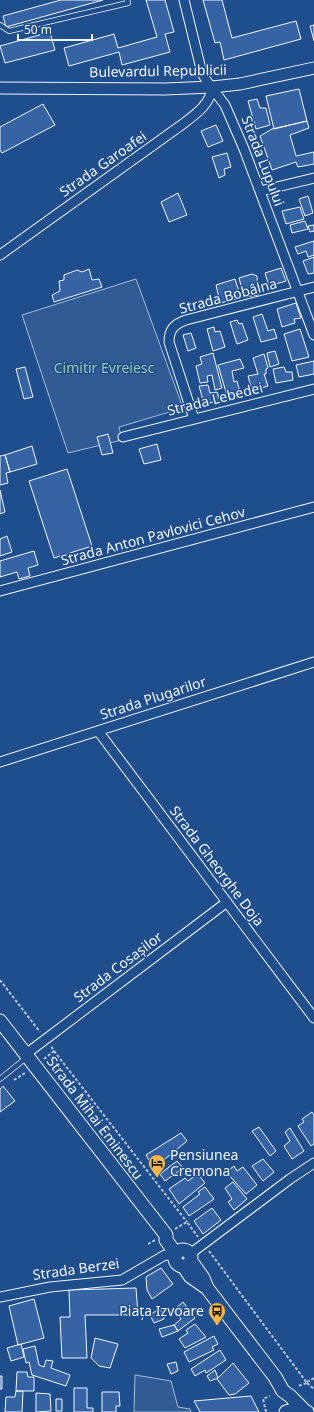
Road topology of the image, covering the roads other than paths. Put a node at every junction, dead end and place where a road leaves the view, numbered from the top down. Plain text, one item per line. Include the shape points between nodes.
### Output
1 (127, 0) edge
2 (184, 0) edge
3 (0, 25) edge
4 (314, 68) edge
5 (212, 87) junction
6 (0, 88) edge
7 (314, 178) edge
8 (260, 191) junction
9 (0, 255) edge
10 (314, 287) edge
11 (297, 292) junction
12 (314, 335) edge
13 (314, 388) edge
14 (194, 419) junction
15 (124, 437) dead end
16 (314, 507) edge
17 (0, 591) edge
18 (314, 662) edge
19 (98, 731) junction
20 (0, 762) edge
21 (228, 902) junction
22 (314, 1018) edge
23 (0, 1021) edge
24 (27, 1056) junction
25 (0, 1079) edge
26 (314, 1163) edge
27 (183, 1257) junction
28 (0, 1297) edge
29 (283, 1391) junction
30 (281, 1412) edge
31 (286, 1412) edge
32 (306, 1412) edge

1 - 3 lane via 128,3 9,31
2 - 5 street, Strada Lupului via 202,73
4 - 5 street, Bulevardul Republicii via 240,84
5 - 6 street, Bulevardul Republicii
5 - 8 street, Strada Lupului via 225,105
5 - 9 street, Strada Garoafei via 206,103 180,126
7 - 8 street
8 - 11 street, Strada Lupului
10 - 11 street, Strada Bobâlna
11 - 12 street, Strada Lupului
11 - 14 street, Strada Bobâlna via 186,320 177,323 172,329 169,342
13 - 14 street, Strada Lebedei
14 - 15 street, Strada Lebedei
16 - 17 street, Strada Anton Pavlovici Cehov
18 - 19 street, Strada Plugarilor
19 - 20 street, Strada Plugarilor
19 - 21 street, Strada Gheorghe Doja
21 - 22 street, Strada Gheorghe Doja
21 - 24 street, Strada Cosașilor
23 - 24 main road, Strada Mihai Eminescu
24 - 25 lane
24 - 27 main road, Strada Mihai Eminescu via 165,1235 166,1240
26 - 27 street
27 - 28 street, Strada Berzei via 165,1255 122,1280 50,1287
27 - 29 main road, Strada Mihai Eminescu via 203,1278 207,1288
29 - 30 main road
29 - 32 main road, Strada Mihai Eminescu
31 - 32 main road via 296,1409

